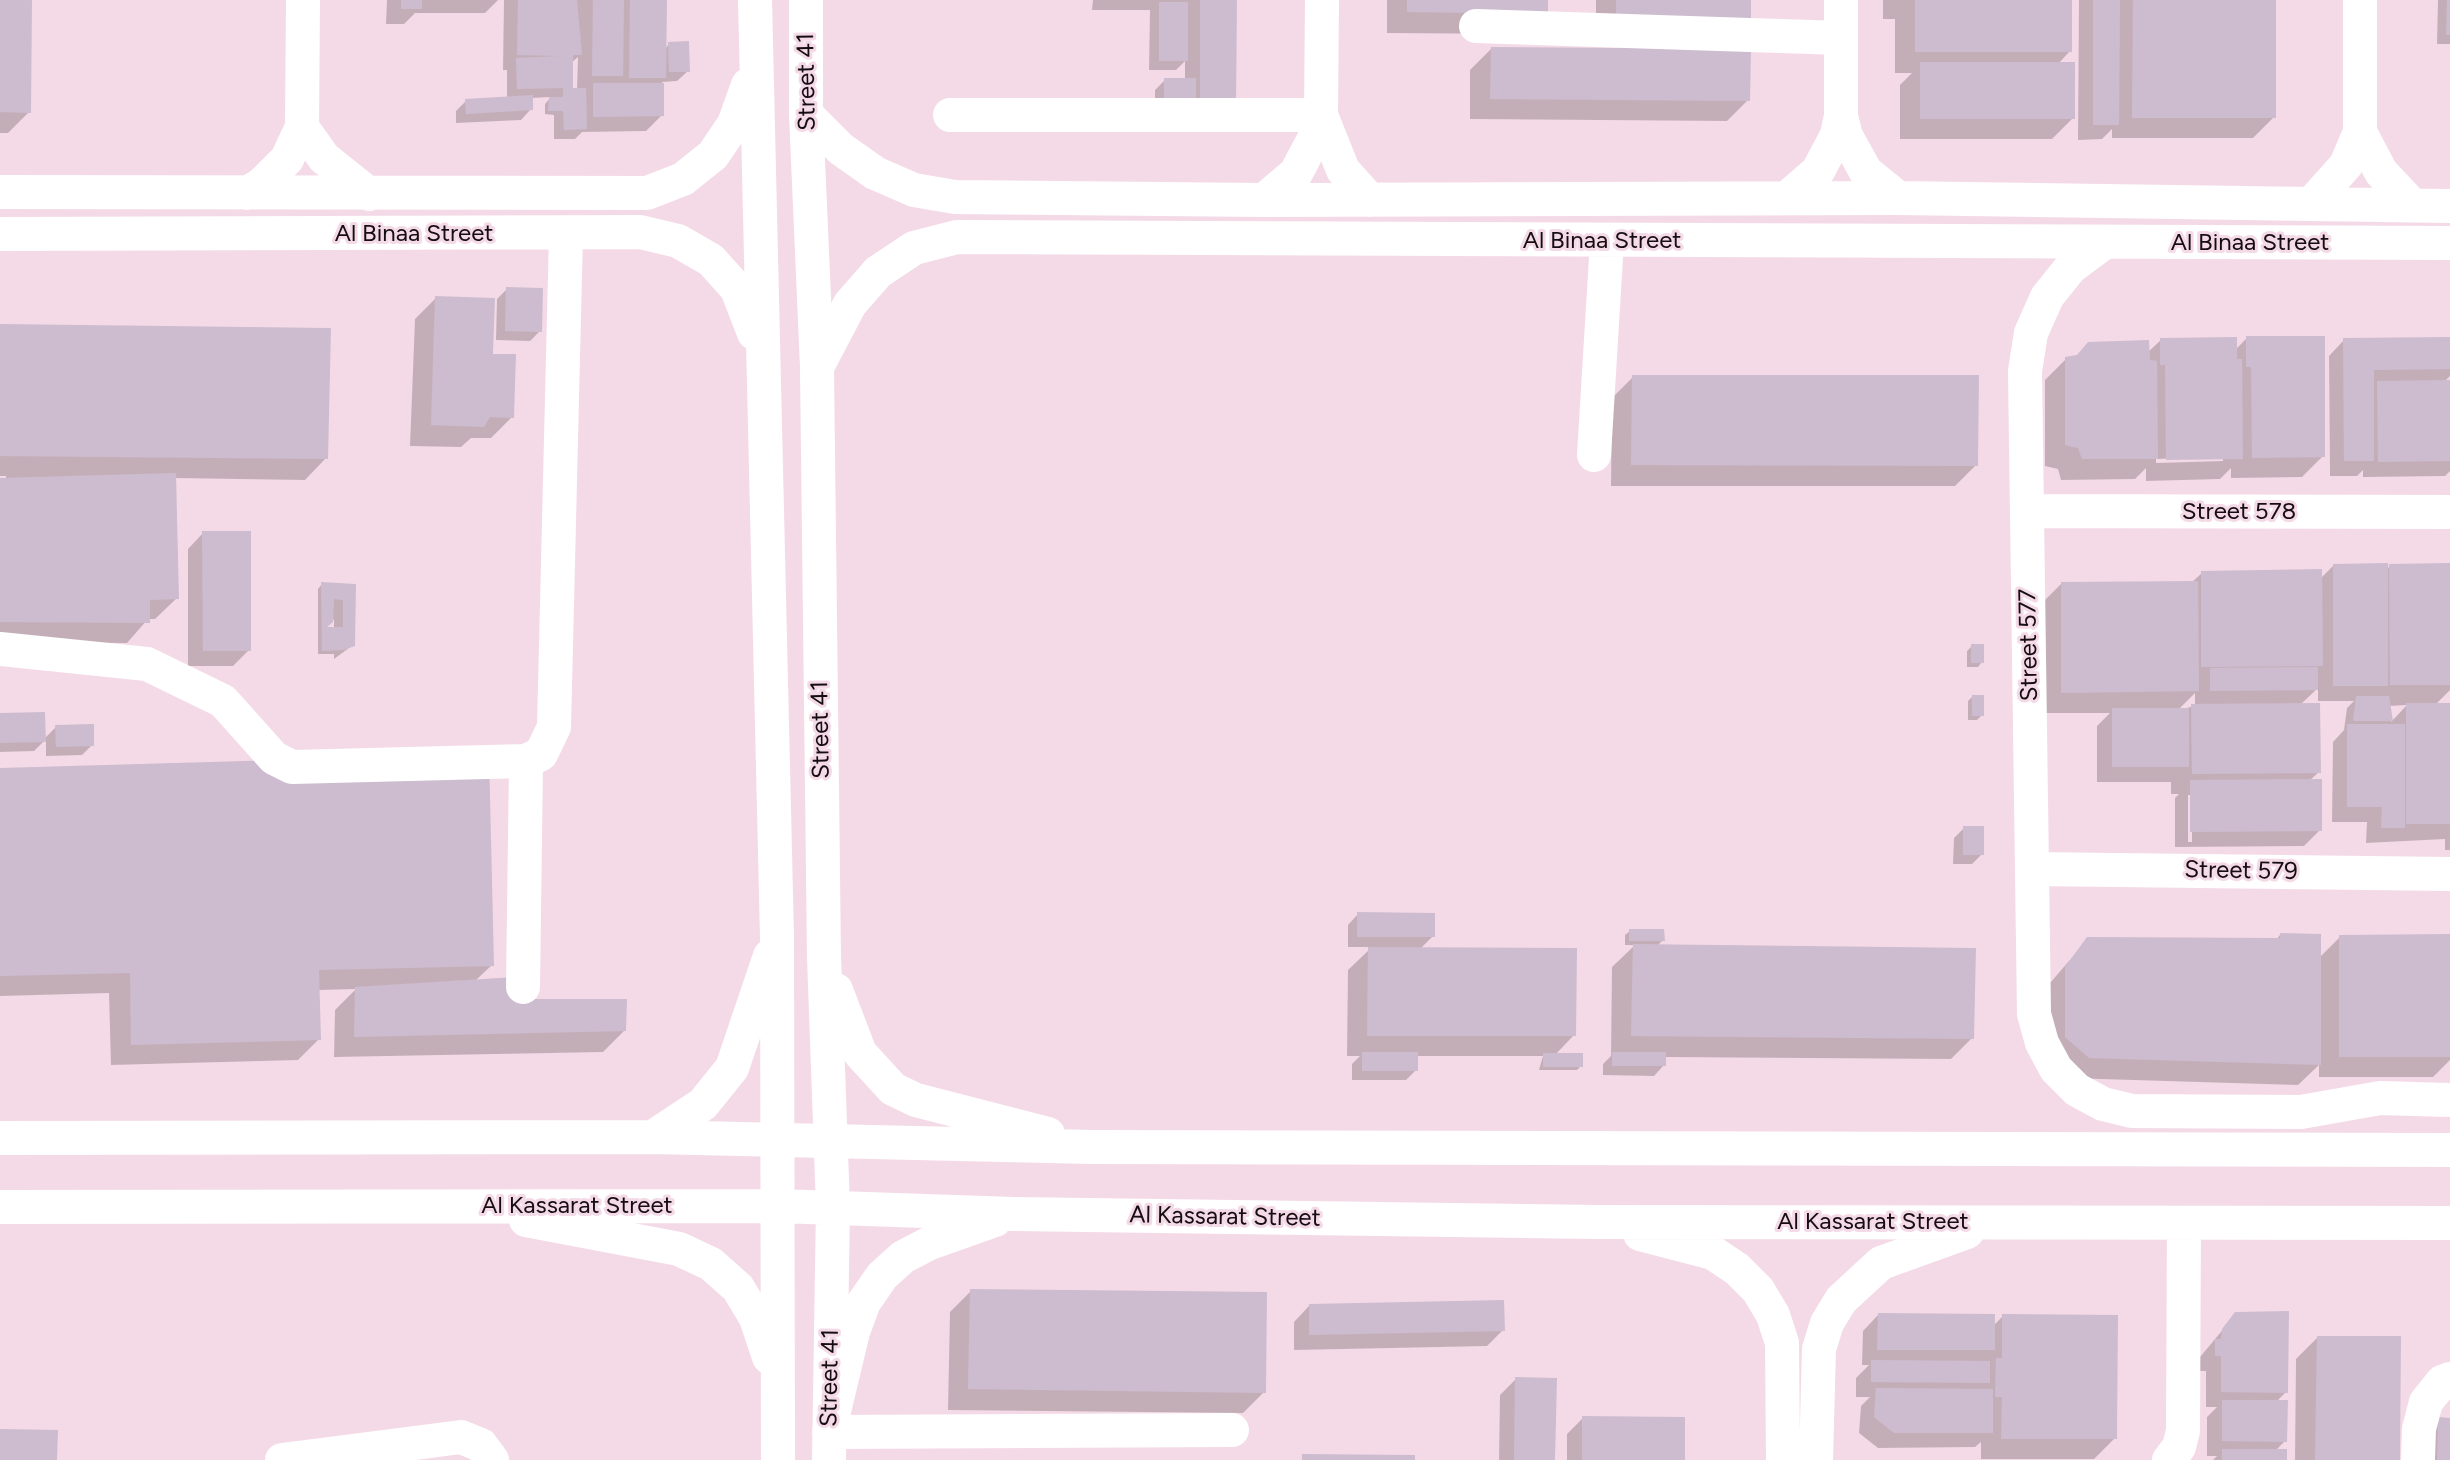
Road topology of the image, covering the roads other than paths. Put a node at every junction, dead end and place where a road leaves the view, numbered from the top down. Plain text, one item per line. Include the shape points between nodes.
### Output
1 (303, 0) edge
2 (755, 0) edge
3 (806, 0) edge
4 (1322, 0) edge
5 (1841, 0) edge
6 (2360, 0) edge
7 (1582, 14) edge
8 (1476, 26) dead end
9 (1841, 38) junction
10 (755, 65) junction
11 (806, 114) junction
12 (950, 115) dead end
13 (1321, 115) junction
14 (1841, 116) junction
15 (302, 127) junction
16 (2360, 132) junction
17 (0, 192) edge
18 (247, 193) junction
19 (369, 194) junction
20 (1788, 197) junction
21 (1898, 198) junction
22 (1264, 200) junction
23 (1370, 200) junction
24 (2311, 204) junction
25 (2412, 205) junction
26 (2450, 206) edge
27 (0, 234) edge
28 (566, 234) junction
29 (1607, 241) junction
30 (2450, 243) edge
31 (2102, 244) junction
32 (762, 356) junction
33 (817, 367) junction
34 (1594, 455) dead end
35 (2027, 511) junction
36 (2450, 512) edge
37 (0, 649) edge
38 (526, 761) junction
39 (2032, 869) junction
40 (2450, 874) edge
41 (777, 937) junction
42 (824, 957) junction
43 (523, 987) dead end
44 (2450, 1100) edge
45 (2336, 1108) junction
46 (653, 1137) junction
47 (0, 1138) edge
48 (778, 1140) junction
49 (831, 1141) junction
50 (1091, 1147) junction
51 (2445, 1150) edge
52 (467, 1206) junction
53 (778, 1206) junction
54 (0, 1207) edge
55 (833, 1207) junction
56 (1014, 1214) junction
57 (1598, 1222) junction
58 (1997, 1222) junction
59 (2184, 1223) junction
60 (2450, 1223) edge
61 (2450, 1379) edge
62 (777, 1384) junction
63 (1232, 1430) dead end
64 (829, 1446) edge
65 (282, 1460) edge
66 (492, 1460) edge
67 (778, 1460) edge
68 (1783, 1460) edge
69 (1816, 1460) edge
70 (2169, 1460) edge
71 (2418, 1460) edge

1 - 15 street
2 - 10 street, Street 41
3 - 11 street, Street 41
4 - 13 street
5 - 9 street
6 - 16 street
7 - 8 street
7 - 9 street
9 - 14 street
10 - 19 street, Al Binaa Street via 725,140 699,169 666,188 628,195
10 - 32 street, Street 41
11 - 22 street, Al Binaa Street via 875,173 934,195
11 - 33 street, Street 41
12 - 13 street
13 - 22 street via 1296,173
13 - 23 street via 1343,170
14 - 20 street via 1818,171
14 - 21 street via 1866,172
15 - 18 street via 287,159
15 - 19 street via 324,158
16 - 24 street via 2346,165
16 - 25 street via 2381,172
17 - 18 street, Al Binaa Street
18 - 19 street, Al Binaa Street
20 - 21 street, Al Binaa Street
20 - 23 street, Al Binaa Street
21 - 24 street, Al Binaa Street
22 - 23 street, Al Binaa Street
24 - 25 street, Al Binaa Street
25 - 26 street, Al Binaa Street
27 - 28 street, Al Binaa Street
28 - 32 street, Al Binaa Street via 640,232 695,249 737,289
28 - 38 street via 554,727 541,754
29 - 31 street, Al Binaa Street
29 - 33 street, Al Binaa Street via 933,240 895,259 863,287
29 - 34 street
30 - 31 street, Al Binaa Street
31 - 35 street, Street 577 via 2071,267 2047,297 2031,333 2025,371
32 - 41 street, Street 41
33 - 42 street, Street 41
35 - 36 street, Street 578
35 - 39 street, Street 577
37 - 38 street via 147,664 223,701 274,758 292,767
38 - 43 street
39 - 40 street, Street 579
39 - 45 street, Street 577 via 2034,1014 2056,1069 2077,1090 2132,1111
41 - 46 street via 732,1068 703,1104
41 - 48 street, Street 41
42 - 49 street, Street 41
42 - 50 street via 860,1053 893,1089 916,1100
44 - 45 street via 2380,1098
45 - 51 street
46 - 47 street
46 - 48 street
48 - 49 street
48 - 53 street, Street 41
49 - 50 street
49 - 55 street, Street 41
50 - 51 street
52 - 53 street, Al Kassarat Street
52 - 54 street, Al Kassarat Street
52 - 62 street via 679,1249 711,1264 738,1288 756,1318
53 - 55 street, Al Kassarat Street
53 - 62 street, Street 41
55 - 56 street, Al Kassarat Street
55 - 64 street, Street 41
56 - 57 street, Al Kassarat Street
56 - 64 street via 930,1243 882,1276 864,1302 853,1332
57 - 58 street, Al Kassarat Street
57 - 68 street via 1713,1253 1758,1290 1782,1343
58 - 59 street, Al Kassarat Street
58 - 69 street via 1881,1263 1841,1300 1819,1349
59 - 60 street, Al Kassarat Street
59 - 70 street via 2183,1431
61 - 71 street via 2426,1402
62 - 67 street, Street 41
63 - 64 street
65 - 66 street via 461,1437 481,1445

